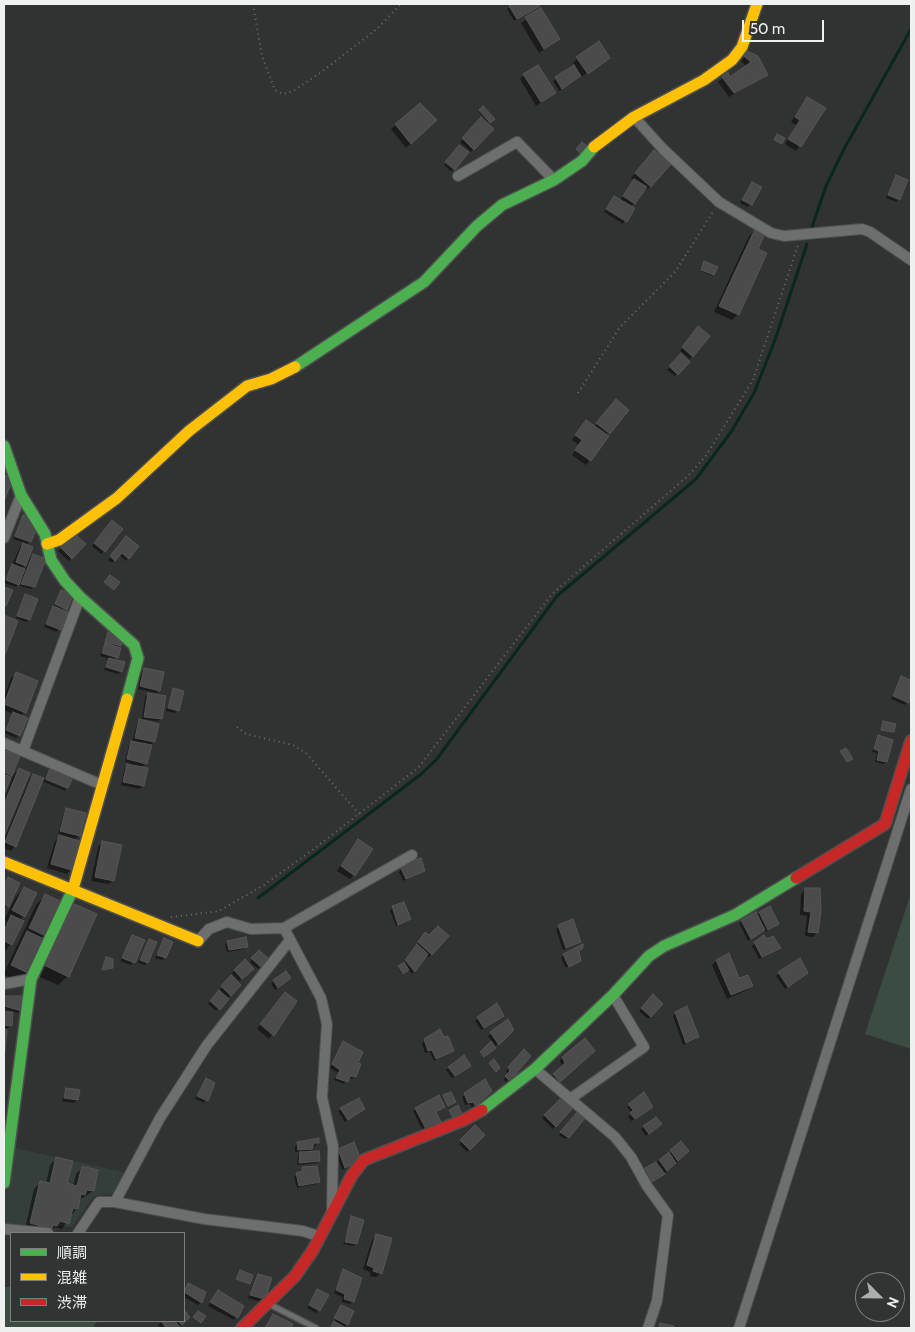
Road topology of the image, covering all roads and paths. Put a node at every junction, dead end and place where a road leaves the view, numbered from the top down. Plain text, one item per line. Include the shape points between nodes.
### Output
1 (253, 4) edge
2 (401, 4) edge
3 (757, 4) edge
4 (634, 117) junction
5 (458, 176) dead end
6 (554, 180) junction
7 (719, 202) junction
8 (801, 235) junction
9 (911, 260) edge
10 (578, 393) dead end
11 (4, 446) edge
12 (21, 495) junction
13 (4, 538) edge
14 (48, 544) junction
15 (80, 597) junction
16 (237, 727) dead end
17 (911, 741) edge
18 (4, 743) edge
19 (23, 751) junction
20 (102, 785) junction
21 (911, 788) edge
22 (359, 814) junction
23 (412, 855) dead end
24 (4, 862) edge
25 (73, 890) junction
26 (163, 927) junction
27 (284, 928) junction
28 (290, 940) junction
29 (198, 941) joint
30 (31, 978) junction
31 (4, 984) edge
32 (613, 995) junction
33 (535, 1069) junction
34 (570, 1099) junction
35 (4, 1184) edge
36 (115, 1202) junction
37 (332, 1214) junction
38 (4, 1229) edge
39 (37, 1232) edge
40 (79, 1232) edge
41 (318, 1236) junction
42 (268, 1304) junction
43 (242, 1328) edge
44 (316, 1328) edge
45 (648, 1328) edge
46 (739, 1328) edge

1 - 2 path via 262,56 275,90 283,94 320,73 378,28
3 - 4 street via 742,47 732,60 704,80
4 - 6 street
4 - 7 street
5 - 6 street via 517,142
6 - 14 street via 502,205 477,226 424,282 385,310 294,368 247,386 189,431 117,498 65,536
7 - 8 street via 771,233
7 - 10 path via 675,272 620,327
8 - 9 street via 862,229
8 - 22 path via 753,380 705,457 689,475 552,594 430,756
11 - 12 street
12 - 13 street
12 - 14 street
14 - 15 street via 51,560
15 - 19 street
15 - 20 street via 134,645 138,658
16 - 22 path via 246,734 293,746 306,753
17 - 32 street via 885,824 735,915 664,946 649,956
18 - 19 street
19 - 20 street
20 - 25 street
21 - 46 street
22 - 26 path via 264,885 219,911 174,915
23 - 27 street
24 - 25 street
25 - 26 street
25 - 30 street
26 - 29 street
27 - 28 street
27 - 29 street via 251,929 228,922 209,930
28 - 36 street via 206,1045 160,1118
28 - 37 street via 321,998 327,1024 322,1097 334,1146
30 - 31 street
30 - 35 street
32 - 33 street
32 - 34 street via 644,1047
33 - 34 street
33 - 37 street via 486,1108 464,1120 364,1160 352,1175
34 - 45 street via 615,1138 668,1215 657,1301
36 - 40 street via 99,1202
36 - 41 street
37 - 41 street
38 - 39 street
41 - 42 street via 313,1250 295,1276
42 - 43 street
42 - 44 lane

